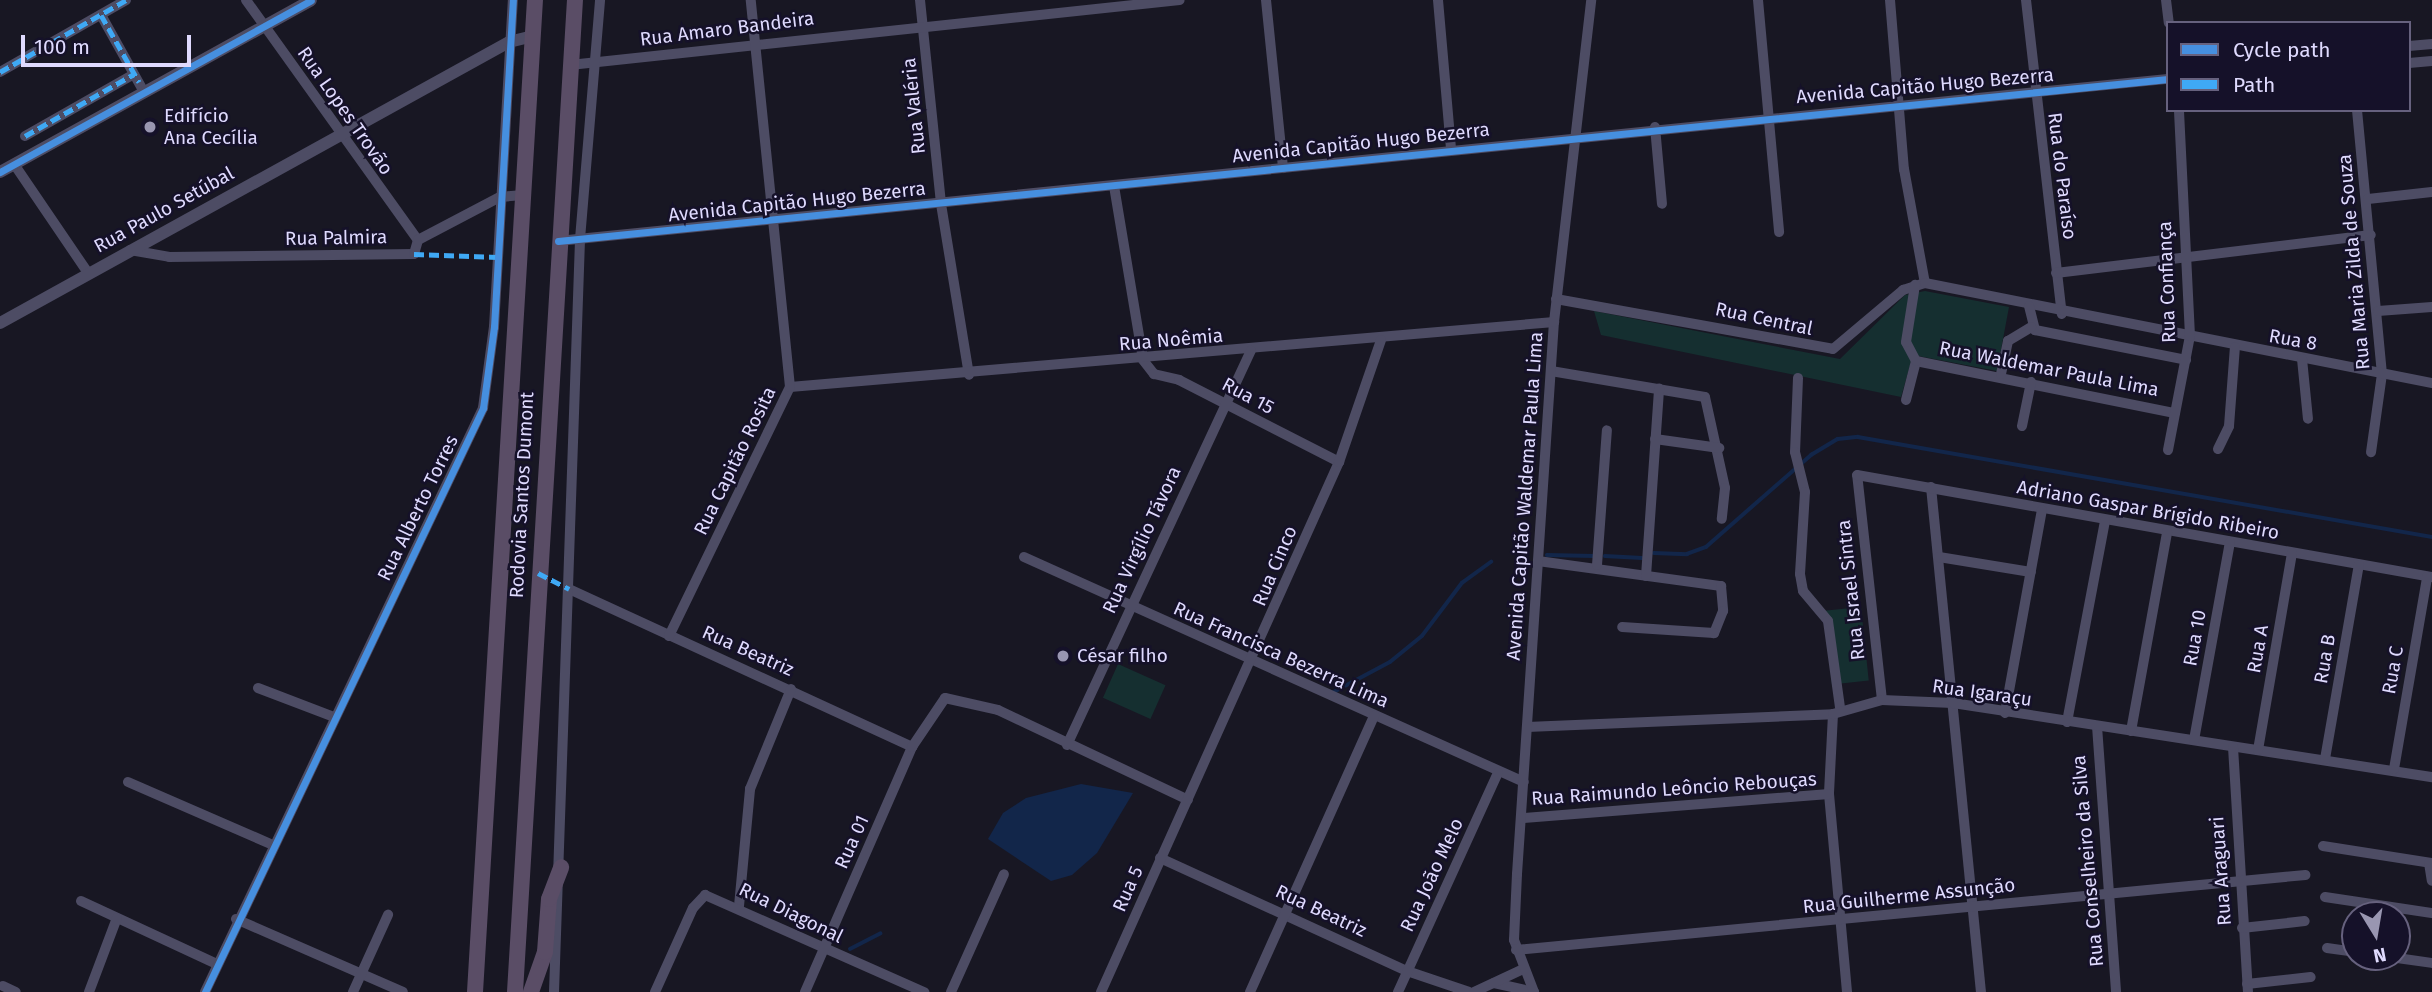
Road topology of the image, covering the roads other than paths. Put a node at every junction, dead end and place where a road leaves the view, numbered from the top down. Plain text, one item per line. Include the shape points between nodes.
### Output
1 (126, 0) edge
2 (246, 0) edge
3 (311, 0) edge
4 (513, 0) edge
5 (535, 0) edge
6 (575, 0) edge
7 (600, 0) edge
8 (751, 0) edge
9 (920, 0) edge
10 (1180, 0) edge
11 (1266, 0) edge
12 (1438, 0) edge
13 (1591, 0) edge
14 (1758, 0) edge
15 (1889, 0) edge
16 (2026, 0) edge
17 (2166, 0) edge
18 (101, 15) junction
19 (2169, 21) edge
20 (923, 24) junction
21 (264, 25) junction
22 (533, 36) junction
23 (509, 42) junction
24 (757, 43) junction
25 (2432, 44) edge
26 (2411, 46) edge
27 (2432, 61) edge
28 (594, 63) junction
29 (2411, 63) edge
30 (570, 65) junction
31 (0, 72) edge
32 (134, 74) junction
33 (2166, 79) edge
34 (144, 92) junction
35 (2034, 92) junction
36 (1896, 104) junction
37 (2179, 112) edge
38 (2357, 112) edge
39 (1769, 115) junction
40 (1654, 127) junction
41 (1576, 135) junction
42 (25, 136) dead end
43 (340, 136) junction
44 (1451, 150) junction
45 (14, 164) junction
46 (1283, 168) junction
47 (0, 172) edge
48 (1114, 186) junction
49 (2432, 192) edge
50 (523, 195) junction
51 (500, 197) junction
52 (2368, 199) junction
53 (941, 204) junction
54 (1662, 204) dead end
55 (774, 221) junction
56 (1779, 232) dead end
57 (2371, 235) junction
58 (580, 239) junction
59 (418, 240) junction
60 (558, 241) junction
61 (130, 250) junction
62 (2185, 256) junction
63 (2056, 273) junction
64 (88, 274) junction
65 (1920, 284) junction
66 (1556, 299) junction
67 (2029, 306) junction
68 (2432, 307) edge
69 (2378, 311) junction
70 (2062, 314) junction
71 (1554, 322) junction
72 (0, 323) edge
73 (2031, 327) junction
74 (2190, 336) junction
75 (1381, 340) junction
76 (2235, 347) junction
77 (1251, 351) junction
78 (2302, 359) junction
79 (1143, 360) junction
80 (2186, 360) junction
81 (1916, 361) junction
82 (1551, 371) junction
83 (2001, 374) junction
84 (2382, 374) junction
85 (969, 375) junction
86 (1798, 378) dead end
87 (2031, 382) junction
88 (2432, 383) edge
89 (790, 387) junction
90 (1658, 388) junction
91 (1906, 401) dead end
92 (1226, 405) junction
93 (2175, 413) junction
94 (2308, 419) dead end
95 (2022, 426) dead end
96 (1607, 430) dead end
97 (1655, 439) junction
98 (1718, 448) junction
99 (2218, 449) dead end
100 (2168, 450) dead end
101 (2371, 452) dead end
102 (1339, 462) junction
103 (1857, 475) joint
104 (1931, 487) junction
105 (2042, 510) junction
106 (1722, 519) dead end
107 (2105, 521) junction
108 (2167, 532) junction
109 (2230, 542) junction
110 (2292, 554) junction
111 (1024, 557) dead end
112 (1939, 557) junction
113 (1538, 561) junction
114 (1597, 565) junction
115 (2359, 565) junction
116 (2031, 572) junction
117 (1646, 576) junction
118 (2430, 577) edge
119 (569, 589) junction
120 (1130, 606) junction
121 (1622, 627) dead end
122 (669, 636) junction
123 (1252, 664) junction
124 (258, 688) dead end
125 (791, 689) junction
126 (1882, 700) junction
127 (1953, 703) junction
128 (1836, 710) junction
129 (2005, 713) junction
130 (1374, 716) junction
131 (334, 717) junction
132 (2067, 722) junction
133 (2097, 726) junction
134 (1527, 727) junction
135 (2132, 732) junction
136 (2194, 740) junction
137 (1067, 745) junction
138 (912, 747) junction
139 (2232, 747) junction
140 (2258, 750) junction
141 (2325, 760) junction
142 (2394, 769) junction
143 (1498, 773) junction
144 (2432, 777) edge
145 (128, 782) dead end
146 (1524, 782) junction
147 (1829, 794) junction
148 (1188, 800) junction
149 (1522, 818) junction
150 (273, 845) junction
151 (2323, 846) dead end
152 (1160, 858) junction
153 (2431, 863) edge
154 (561, 867) junction
155 (1004, 873) dead end
156 (2305, 875) dead end
157 (2432, 880) edge
158 (2238, 883) junction
159 (2108, 896) junction
160 (2325, 897) dead end
161 (81, 901) dead end
162 (738, 906) junction
163 (1973, 906) junction
164 (1286, 913) junction
165 (2432, 913) edge
166 (388, 915) dead end
167 (117, 918) junction
168 (236, 919) junction
169 (2305, 920) dead end
170 (1839, 922) junction
171 (2242, 928) junction
172 (2327, 948) dead end
173 (824, 950) junction
174 (1516, 950) junction
175 (2341, 950) edge
176 (2411, 960) edge
177 (2432, 963) edge
178 (217, 964) junction
179 (1521, 970) junction
180 (1407, 971) junction
181 (362, 973) junction
182 (2311, 977) dead end
183 (1493, 983) junction
184 (4, 986) dead end
185 (2248, 988) edge
186 (16, 992) edge
187 (89, 992) edge
188 (205, 992) edge
189 (354, 992) edge
190 (403, 992) edge
191 (475, 992) edge
192 (515, 992) edge
193 (531, 992) edge
194 (554, 992) edge
195 (655, 992) edge
196 (805, 992) edge
197 (923, 992) edge
198 (951, 992) edge
199 (1101, 992) edge
200 (1250, 992) edge
201 (1398, 992) edge
202 (1471, 992) edge
203 (1534, 992) edge
204 (1847, 992) edge
205 (1982, 992) edge
206 (2116, 992) edge

1 - 18 street
2 - 21 street, Rua Lopes Trovão
3 - 21 street
4 - 23 street, Rua Alberto Torres
5 - 22 highway, Rodovia Santos Dumont
6 - 30 highway, Rodovia Santos Dumont
7 - 28 street
8 - 24 street, Rua Capitão Rosita
9 - 20 street, Rua Valéria
10 - 20 street, Rua Amaro Bandeira
11 - 46 street
12 - 44 street
13 - 41 street, Avenida Capitão Waldemar Paula Lima
14 - 39 street
15 - 36 street
16 - 35 street, Rua do Paraíso
17 - 19 street
18 - 31 street
18 - 32 street
20 - 24 street, Rua Amaro Bandeira
20 - 53 street, Rua Valéria
21 - 34 street
21 - 43 street, Rua Lopes Trovão
22 - 23 street, Rua Paulo Setúbal
22 - 50 highway, Rodovia Santos Dumont
23 - 43 street, Rua Paulo Setúbal
23 - 51 street, Rua Alberto Torres
24 - 28 street, Rua Amaro Bandeira
24 - 55 street, Rua Capitão Rosita
25 - 26 street
27 - 29 street
28 - 30 street, Rua Amaro Bandeira
28 - 58 street
30 - 60 highway, Rodovia Santos Dumont
32 - 34 street
32 - 42 street
33 - 35 street, Avenida Capitão Hugo Bezerra
34 - 45 street
35 - 36 street, Avenida Capitão Hugo Bezerra
35 - 63 street, Rua do Paraíso
36 - 39 street, Avenida Capitão Hugo Bezerra
36 - 65 street
37 - 62 street, Rua Confiança
38 - 52 street, Rua Maria Zilda de Souza
39 - 40 street, Avenida Capitão Hugo Bezerra
39 - 56 street
40 - 41 street, Avenida Capitão Hugo Bezerra
40 - 54 street
41 - 44 street, Avenida Capitão Hugo Bezerra
41 - 66 street, Avenida Capitão Waldemar Paula Lima
43 - 59 street, Rua Lopes Trovão
43 - 61 street, Rua Paulo Setúbal
44 - 46 street, Avenida Capitão Hugo Bezerra
45 - 47 street
45 - 64 street
46 - 48 street, Avenida Capitão Hugo Bezerra
48 - 53 street, Avenida Capitão Hugo Bezerra
48 - 79 street
49 - 52 street
50 - 51 street, Rua Palmira
50 - 191 highway, Rodovia Santos Dumont
51 - 59 street, Rua Palmira
51 - 131 street, Rua Alberto Torres via 483,408
52 - 57 street, Rua Maria Zilda de Souza
53 - 55 street, Avenida Capitão Hugo Bezerra
53 - 85 street, Rua Valéria
55 - 58 street, Avenida Capitão Hugo Bezerra
55 - 89 street, Rua Capitão Rosita
57 - 62 street
57 - 69 street, Rua Maria Zilda de Souza
58 - 60 street, Avenida Capitão Hugo Bezerra
58 - 119 street
59 - 61 street, Rua Palmira via 414,254 195,257
60 - 192 highway, Rodovia Santos Dumont
61 - 64 street, Rua Paulo Setúbal
62 - 63 street
62 - 74 street, Rua Confiança
63 - 70 street, Rua do Paraíso
64 - 72 street, Rua Paulo Setúbal
65 - 66 street, Rua Central via 1833,349
65 - 67 street
65 - 81 street via 1906,342
66 - 71 street, Avenida Capitão Waldemar Paula Lima
67 - 70 street
67 - 73 street
68 - 69 street
69 - 84 street, Rua Maria Zilda de Souza
70 - 74 street
71 - 75 street, Rua Noêmia
71 - 82 street, Avenida Capitão Waldemar Paula Lima
73 - 80 street
73 - 83 street via 2008,341
74 - 76 street, Rua 8
74 - 80 street, Rua Confiança
75 - 77 street, Rua Noêmia
75 - 102 street, Rua Cinco
76 - 78 street, Rua 8
76 - 99 street via 2229,426
77 - 79 street, Rua Noêmia
77 - 92 street, Rua Virgílio Távora
78 - 84 street, Rua 8
78 - 94 street
79 - 85 street, Rua Noêmia
79 - 92 street, Rua 15 via 1154,374
80 - 93 street, Rua Confiança
81 - 83 street, Rua Waldemar Paula Lima
81 - 91 street
82 - 90 street
82 - 113 street, Avenida Capitão Waldemar Paula Lima
83 - 87 street, Rua Waldemar Paula Lima
84 - 88 street, Rua 8
84 - 101 street, Rua Maria Zilda de Souza
85 - 89 street, Rua Noêmia
86 - 128 street via 1801,582 1828,621
87 - 93 street, Rua Waldemar Paula Lima
87 - 95 street
89 - 122 street, Rua Capitão Rosita
90 - 97 street
90 - 98 street via 1708,400
92 - 102 street, Rua 15
92 - 120 street, Rua Virgílio Távora
93 - 100 street, Rua Confiança
96 - 114 street
97 - 98 street
97 - 117 street
98 - 106 street via 1726,488
102 - 123 street, Rua Cinco
103 - 104 street, Adriano Gaspar Brígido Ribeiro
103 - 126 street, Rua Israel Sintra
104 - 105 street, Adriano Gaspar Brígido Ribeiro
104 - 112 street
105 - 107 street, Adriano Gaspar Brígido Ribeiro
105 - 116 street
107 - 108 street, Adriano Gaspar Brígido Ribeiro
107 - 132 street
108 - 109 street, Adriano Gaspar Brígido Ribeiro
108 - 135 street
109 - 110 street, Adriano Gaspar Brígido Ribeiro
109 - 136 street, Rua 10
110 - 115 street, Adriano Gaspar Brígido Ribeiro
110 - 140 street, Rua A
111 - 120 street, Rua Francisca Bezerra Lima
112 - 116 street
112 - 127 street
113 - 114 street
113 - 134 street, Avenida Capitão Waldemar Paula Lima
114 - 117 street
115 - 118 street, Adriano Gaspar Brígido Ribeiro
115 - 141 street, Rua B
116 - 129 street
117 - 121 street via 1718,584 1720,628 1710,634
118 - 142 street, Rua C
119 - 122 street, Rua Beatriz
119 - 154 street
120 - 123 street, Rua Francisca Bezerra Lima
120 - 137 street, Rua Virgílio Távora
122 - 125 street, Rua Beatriz
123 - 130 street, Rua Francisca Bezerra Lima
123 - 148 street, Rua Cinco
124 - 131 street
125 - 138 street, Rua Beatriz
125 - 162 street via 750,789
126 - 127 street, Rua Igaraçu
126 - 128 street, Rua Igaraçu
127 - 129 street, Rua Igaraçu
127 - 163 street
128 - 134 street, Rua Igaraçu
128 - 147 street
129 - 132 street, Rua Igaraçu
130 - 143 street, Rua Francisca Bezerra Lima
130 - 164 street
131 - 150 street, Rua Alberto Torres
132 - 133 street, Rua Igaraçu
133 - 135 street, Rua Igaraçu
133 - 159 street, Rua Conselheiro da Silva
134 - 146 street, Avenida Capitão Waldemar Paula Lima
135 - 136 street, Rua Igaraçu
136 - 139 street, Rua Igaraçu
137 - 138 street, Rua 01 via 962,697 945,698 933,708
137 - 148 street
138 - 173 street, Rua 01
139 - 140 street, Rua Igaraçu
139 - 158 street, Rua Araguari
140 - 141 street, Rua Igaraçu
141 - 142 street, Rua Igaraçu
142 - 144 street, Rua Igaraçu
143 - 146 street, Rua Francisca Bezerra Lima
143 - 180 street, Rua João Melo
145 - 150 street
146 - 149 street, Avenida Capitão Waldemar Paula Lima
147 - 149 street, Rua Raimundo Leôncio Rebouças
147 - 170 street
148 - 152 street, Rua 5
149 - 174 street, Avenida Capitão Waldemar Paula Lima
150 - 168 street, Rua Alberto Torres
151 - 153 street
152 - 164 street, Rua Beatriz
152 - 199 street, Rua 5
153 - 157 street
154 - 193 highway via 550,899 545,952
154 - 194 street
155 - 198 street
156 - 158 street, Rua Guilherme Assunção
158 - 159 street, Rua Guilherme Assunção
158 - 171 street, Rua Araguari
159 - 163 street, Rua Guilherme Assunção
159 - 206 street, Rua Conselheiro da Silva
160 - 165 street
161 - 167 street
162 - 173 street, Rua Diagonal
162 - 195 street, Rua Diagonal via 711,895 700,898
163 - 170 street, Rua Guilherme Assunção
163 - 205 street
164 - 180 street, Rua Beatriz
164 - 200 street
166 - 181 street
167 - 178 street
167 - 187 street
168 - 178 street, Rua Alberto Torres
168 - 181 street
169 - 171 street
170 - 174 street, Rua Guilherme Assunção
170 - 204 street
171 - 185 street, Rua Araguari
172 - 175 street
173 - 196 street, Rua 01
173 - 197 street, Rua Diagonal
174 - 179 street, Avenida Capitão Waldemar Paula Lima
176 - 177 street
178 - 188 street, Rua Alberto Torres
179 - 183 street, Rua Beatriz
179 - 203 street, Avenida Capitão Waldemar Paula Lima
180 - 201 street, Rua João Melo
180 - 202 street, Rua Beatriz
181 - 189 street
181 - 190 street
182 - 185 street
183 - 202 street, Rua Beatriz
183 - 203 street
184 - 186 street

